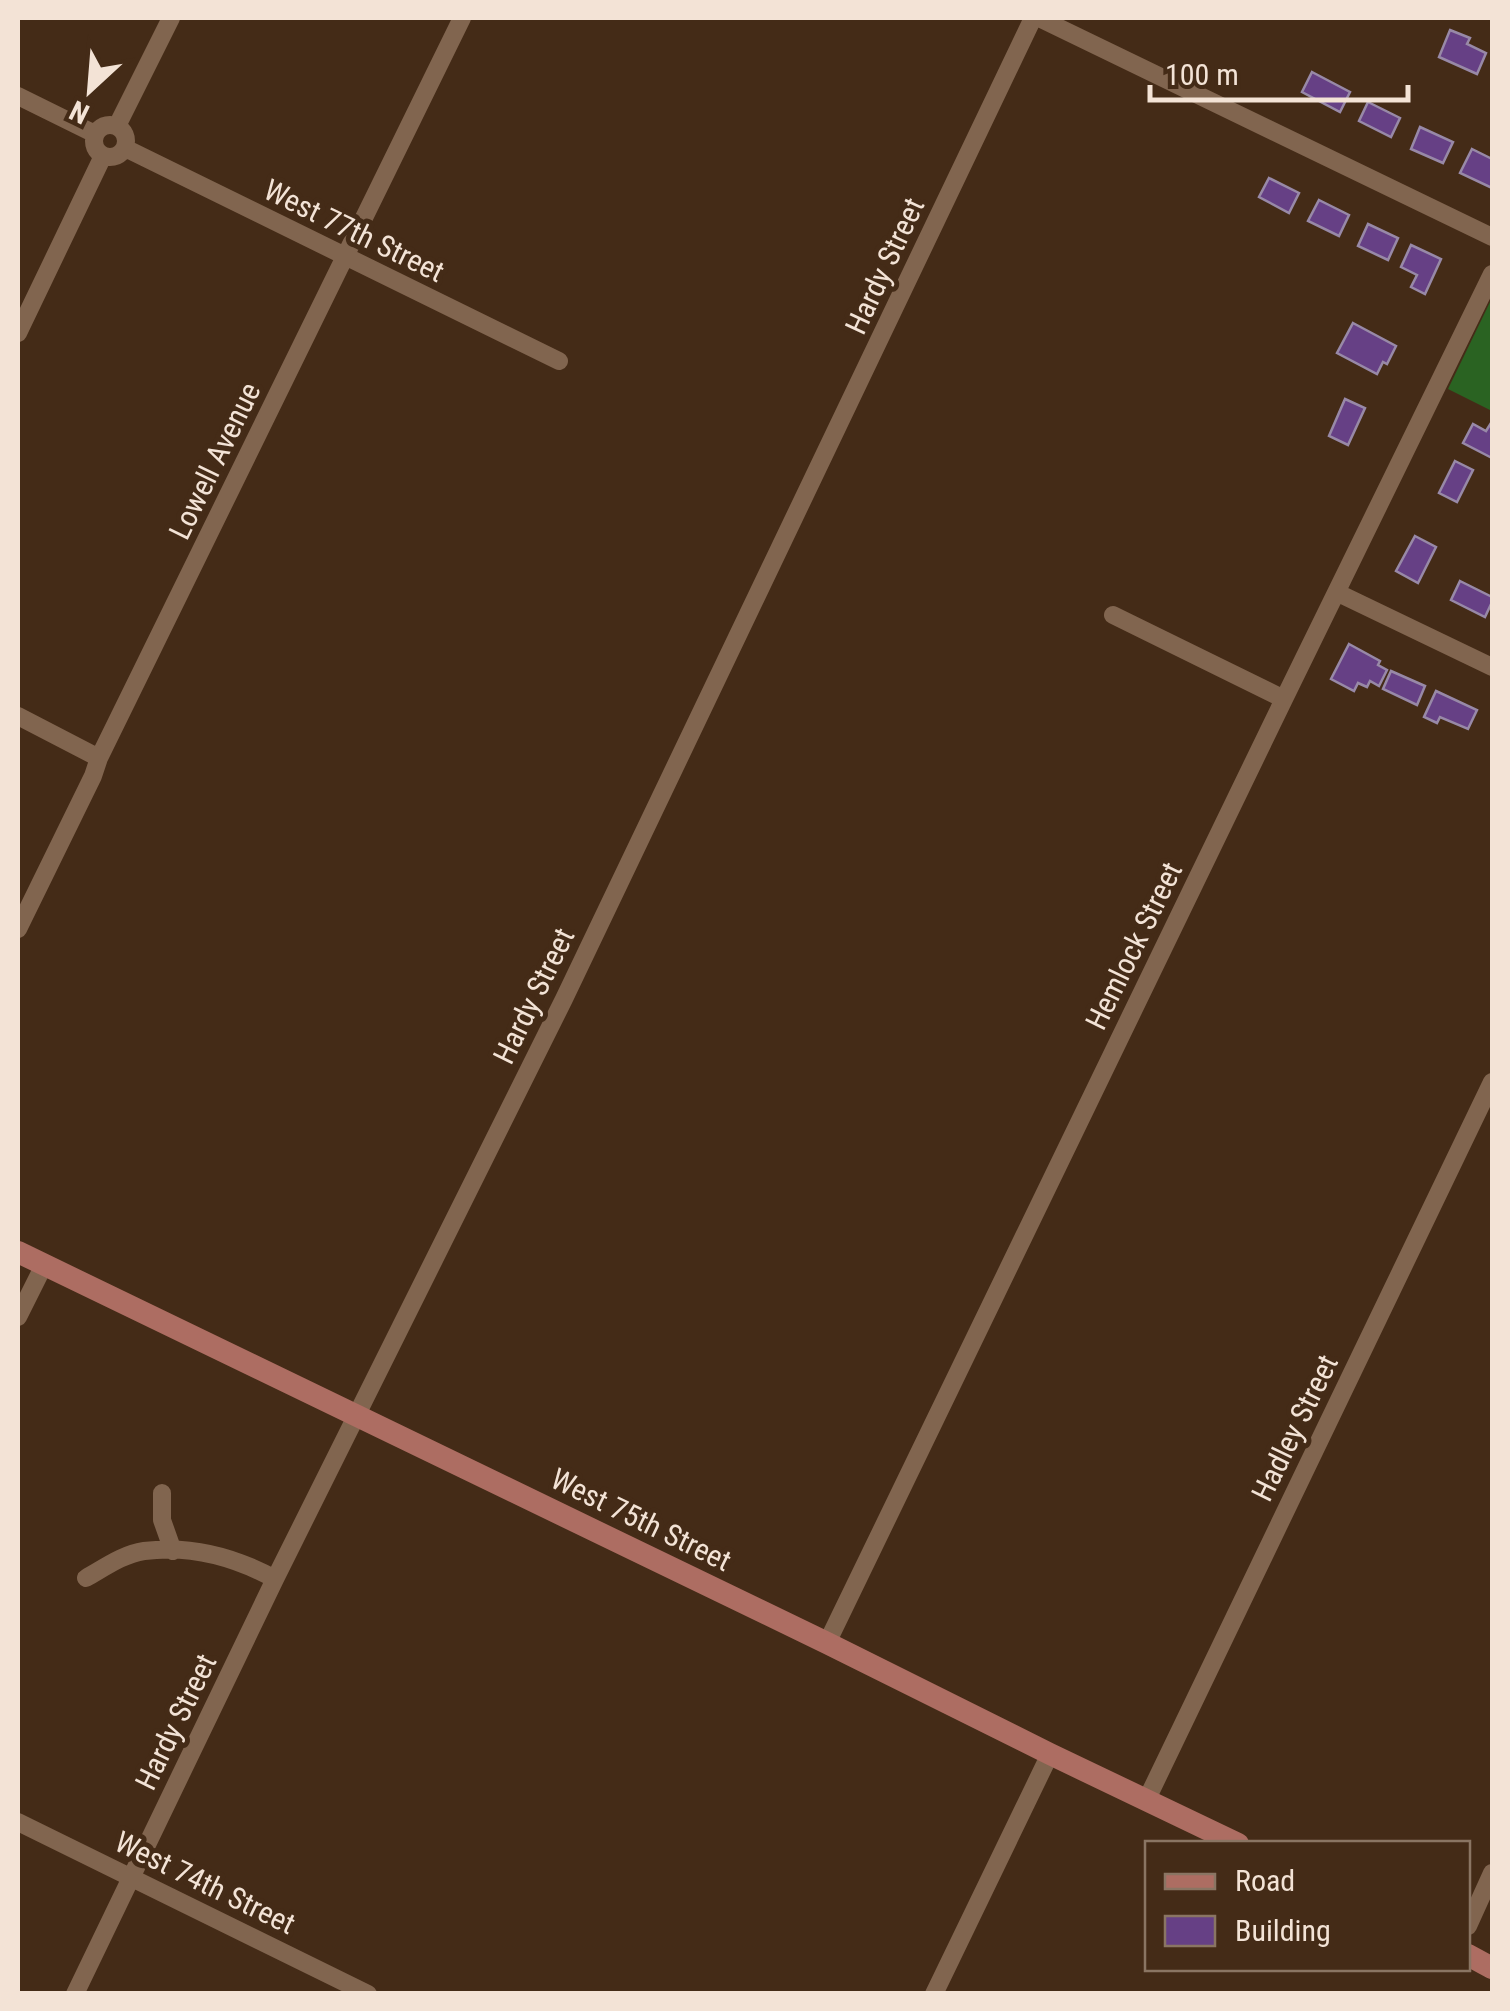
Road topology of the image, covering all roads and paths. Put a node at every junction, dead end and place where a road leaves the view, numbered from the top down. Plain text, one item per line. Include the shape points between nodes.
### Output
1 (170, 18) edge
2 (462, 18) edge
3 (1036, 18) edge
4 (18, 96) edge
5 (117, 126) junction
6 (95, 134) junction
7 (125, 148) junction
8 (103, 156) junction
9 (1492, 237) edge
10 (345, 258) junction
11 (1492, 274) edge
12 (18, 333) edge
13 (559, 361) dead end
14 (1338, 593) junction
15 (1113, 615) dead end
16 (1492, 668) edge
17 (1284, 699) junction
18 (18, 716) edge
19 (99, 758) junction
20 (18, 930) edge
21 (1492, 1082) edge
22 (18, 1252) edge
23 (44, 1265) junction
24 (18, 1318) edge
25 (356, 1416) junction
26 (162, 1493) dead end
27 (174, 1550) junction
28 (86, 1578) dead end
29 (275, 1579) junction
30 (827, 1643) junction
31 (1050, 1754) junction
32 (1147, 1799) junction
33 (18, 1822) edge
34 (1232, 1841) edge
35 (1492, 1873) edge
36 (131, 1876) junction
37 (1470, 1922) edge
38 (1470, 1956) edge
39 (1492, 1968) edge
40 (74, 1994) edge
41 (368, 1994) edge
42 (934, 1994) edge

1 - 5 street
2 - 10 street, Lowell Avenue
3 - 9 street
3 - 25 street, Hardy Street
4 - 6 street
5 - 6 street
5 - 7 street via 125,133
6 - 8 street
7 - 8 street via 118,156
7 - 10 street, West 77th Street
8 - 12 street
10 - 13 street, West 77th Street
10 - 19 street, Lowell Avenue
11 - 14 street, Hemlock Street
14 - 16 street
14 - 17 street, Hemlock Street
15 - 17 street
17 - 30 street, Hemlock Street
18 - 19 street
19 - 20 street, Lowell Avenue
21 - 32 street, Hadley Street
22 - 23 main road, West 75th Street
23 - 24 street
23 - 25 main road, West 75th Street
25 - 29 street, Hardy Street
25 - 30 main road, West 75th Street
26 - 27 street via 162,1520
27 - 28 street via 142,1552
27 - 29 street via 216,1555
29 - 36 street, Hardy Street
30 - 31 main road, West 75th Street
31 - 32 main road, West 75th Street
31 - 42 street
32 - 34 main road, West 75th Street
33 - 36 street, West 74th Street
35 - 37 street
36 - 40 street, Hardy Street
36 - 41 street, West 74th Street
38 - 39 main road

